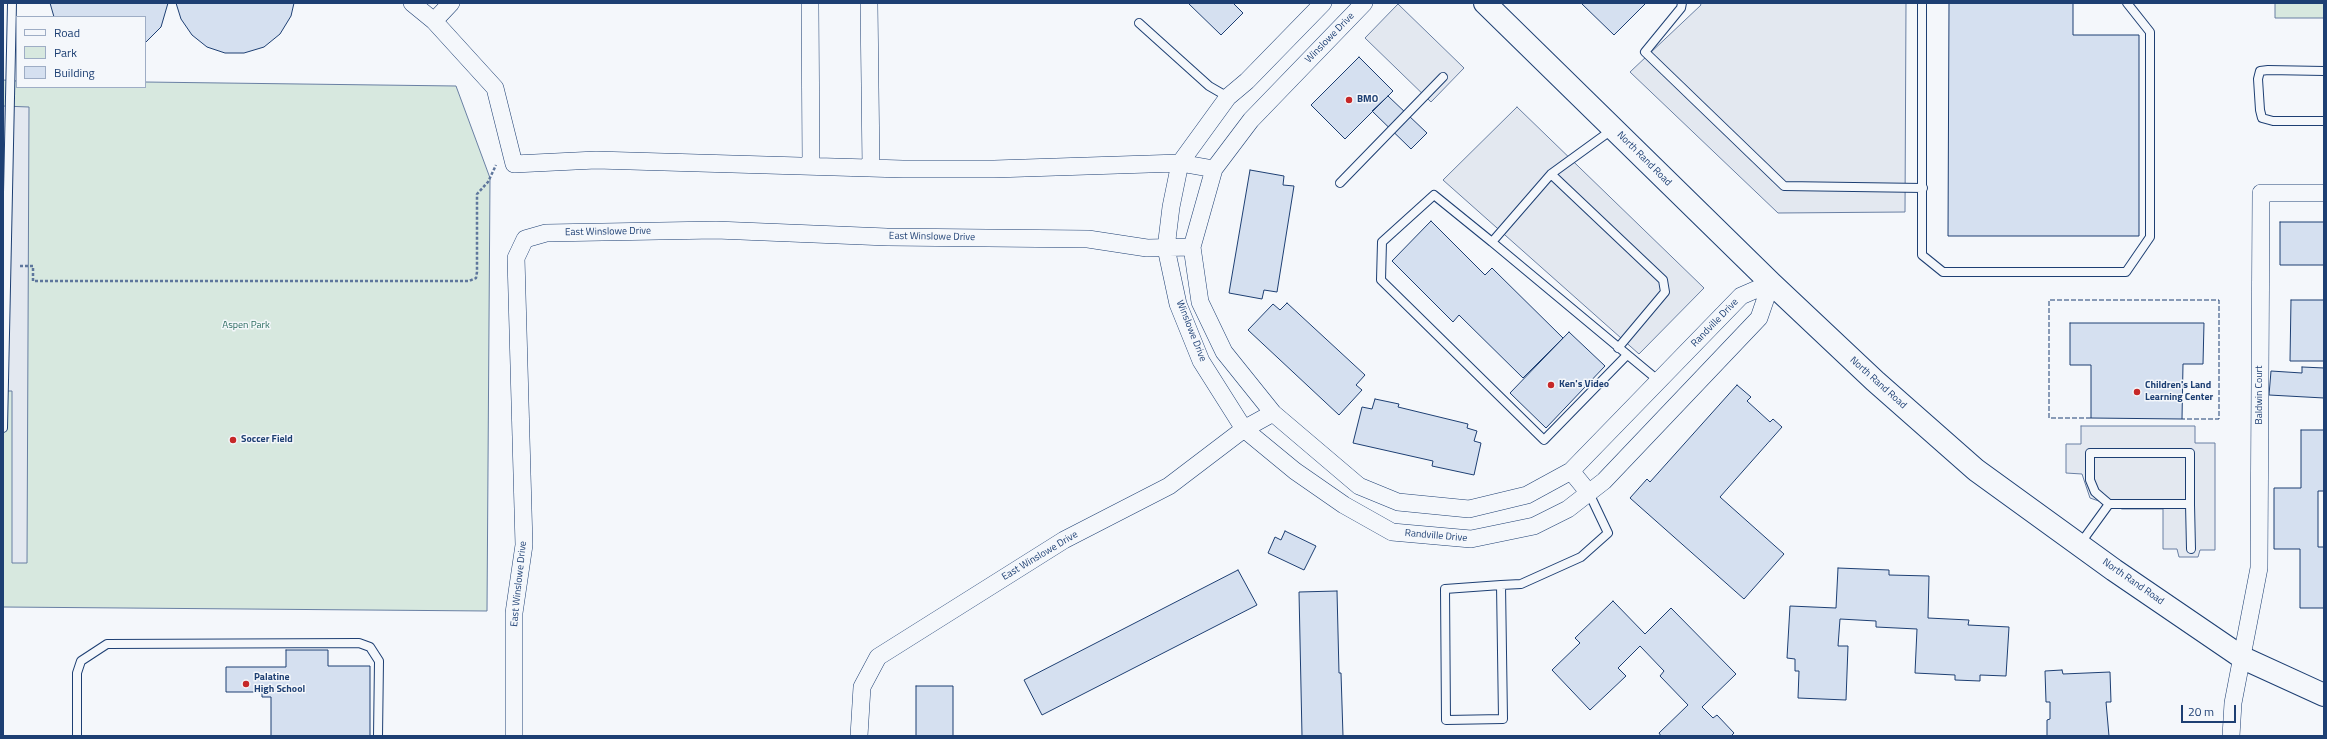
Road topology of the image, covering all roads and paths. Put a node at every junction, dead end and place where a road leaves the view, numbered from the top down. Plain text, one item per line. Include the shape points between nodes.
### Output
1 (12, 3) edge
2 (412, 3) edge
3 (451, 3) edge
4 (810, 3) edge
5 (869, 3) edge
6 (1323, 3) edge
7 (1364, 3) edge
8 (1485, 3) edge
9 (1682, 3) edge
10 (1922, 3) edge
11 (2127, 3) edge
12 (434, 21) junction
13 (1139, 23) dead end
14 (2324, 71) edge
15 (1443, 77) dead end
16 (1228, 97) junction
17 (2324, 121) edge
18 (1614, 128) junction
19 (512, 160) junction
20 (1180, 163) junction
21 (811, 166) junction
22 (871, 168) junction
23 (1214, 169) junction
24 (1551, 174) junction
25 (1340, 183) dead end
26 (1923, 188) junction
27 (2324, 193) edge
28 (1492, 242) junction
29 (1192, 247) junction
30 (1166, 248) junction
31 (7, 267) junction
32 (1772, 284) junction
33 (1618, 348) junction
34 (1627, 355) junction
35 (1658, 381) junction
36 (1273, 413) junction
37 (3, 428) edge
38 (1244, 429) junction
39 (1572, 471) junction
40 (1589, 493) junction
41 (1398, 502) joint
42 (2109, 504) junction
43 (2190, 504) junction
44 (1392, 532) joint
45 (2079, 545) junction
46 (2191, 549) dead end
47 (1501, 585) junction
48 (2243, 658) junction
49 (2324, 695) edge
50 (77, 736) edge
51 (378, 736) edge
52 (514, 736) edge
53 (859, 736) edge
54 (2231, 736) edge

1 - 31 lane
2 - 12 street
3 - 12 street
4 - 21 street
5 - 22 street
6 - 16 street, Winslowe Drive
7 - 23 street, Winslowe Drive via 1251,120
8 - 18 main road, North Rand Road
9 - 26 lane via 1681,8 1645,52 1784,186
10 - 26 lane
11 - 26 lane via 2150,32 2150,237 2126,272 1943,272 1922,255
12 - 19 street via 495,88
13 - 16 lane via 1209,86
14 - 17 lane via 2268,70 2260,71 2258,79 2262,118 2273,121
15 - 25 lane
16 - 20 street, Winslowe Drive
18 - 24 lane
18 - 32 main road, North Rand Road
19 - 21 street via 514,164 596,160
19 - 31 path via 496,165 488,182 477,194 477,272 476,278 469,281 33,281 34,266
20 - 22 street via 994,169
20 - 23 street
20 - 30 street, Winslowe Drive
21 - 22 street
23 - 29 street, Winslowe Drive
24 - 28 lane
24 - 33 lane via 1663,280 1665,292
27 - 48 street, Baldwin Court via 2261,193 2259,568
28 - 33 lane
28 - 34 lane via 1434,195 1382,242 1381,280 1544,440
29 - 30 street, East Winslowe Drive
29 - 36 street, Winslowe Drive via 1200,302 1224,352
30 - 38 street, Winslowe Drive via 1178,304 1201,361
30 - 52 street, East Winslowe Drive via 1088,239 888,237 716,230 546,233 525,239 516,258 524,545 514,613
31 - 37 lane
32 - 35 street, Randville Drive via 1741,296
32 - 40 street, Randville Drive via 1759,318 1604,481
32 - 45 main road, North Rand Road via 1875,381 1976,470
33 - 34 lane
34 - 35 lane
35 - 39 street, Randville Drive
36 - 38 street, East Winslowe Drive
36 - 41 street, Winslowe Drive via 1359,486
38 - 44 street, Winslowe Drive via 1295,471 1344,505
38 - 53 street, East Winslowe Drive via 1169,486 1064,540 878,657 862,687
39 - 40 street
39 - 41 street, Randville Drive via 1527,495 1469,509
40 - 44 street, Randville Drive via 1568,509 1534,526 1471,539
40 - 47 lane via 1608,532 1581,557 1521,584
42 - 43 lane
42 - 43 lane via 2092,486 2090,453 2190,453
42 - 45 lane
43 - 46 lane
45 - 48 main road, North Rand Road
47 - 47 lane via 1446,589 1446,720 1503,719
48 - 49 main road, North Rand Road
48 - 54 street via 2233,703
50 - 51 lane via 77,673 81,661 107,644 359,643 370,647 379,661

